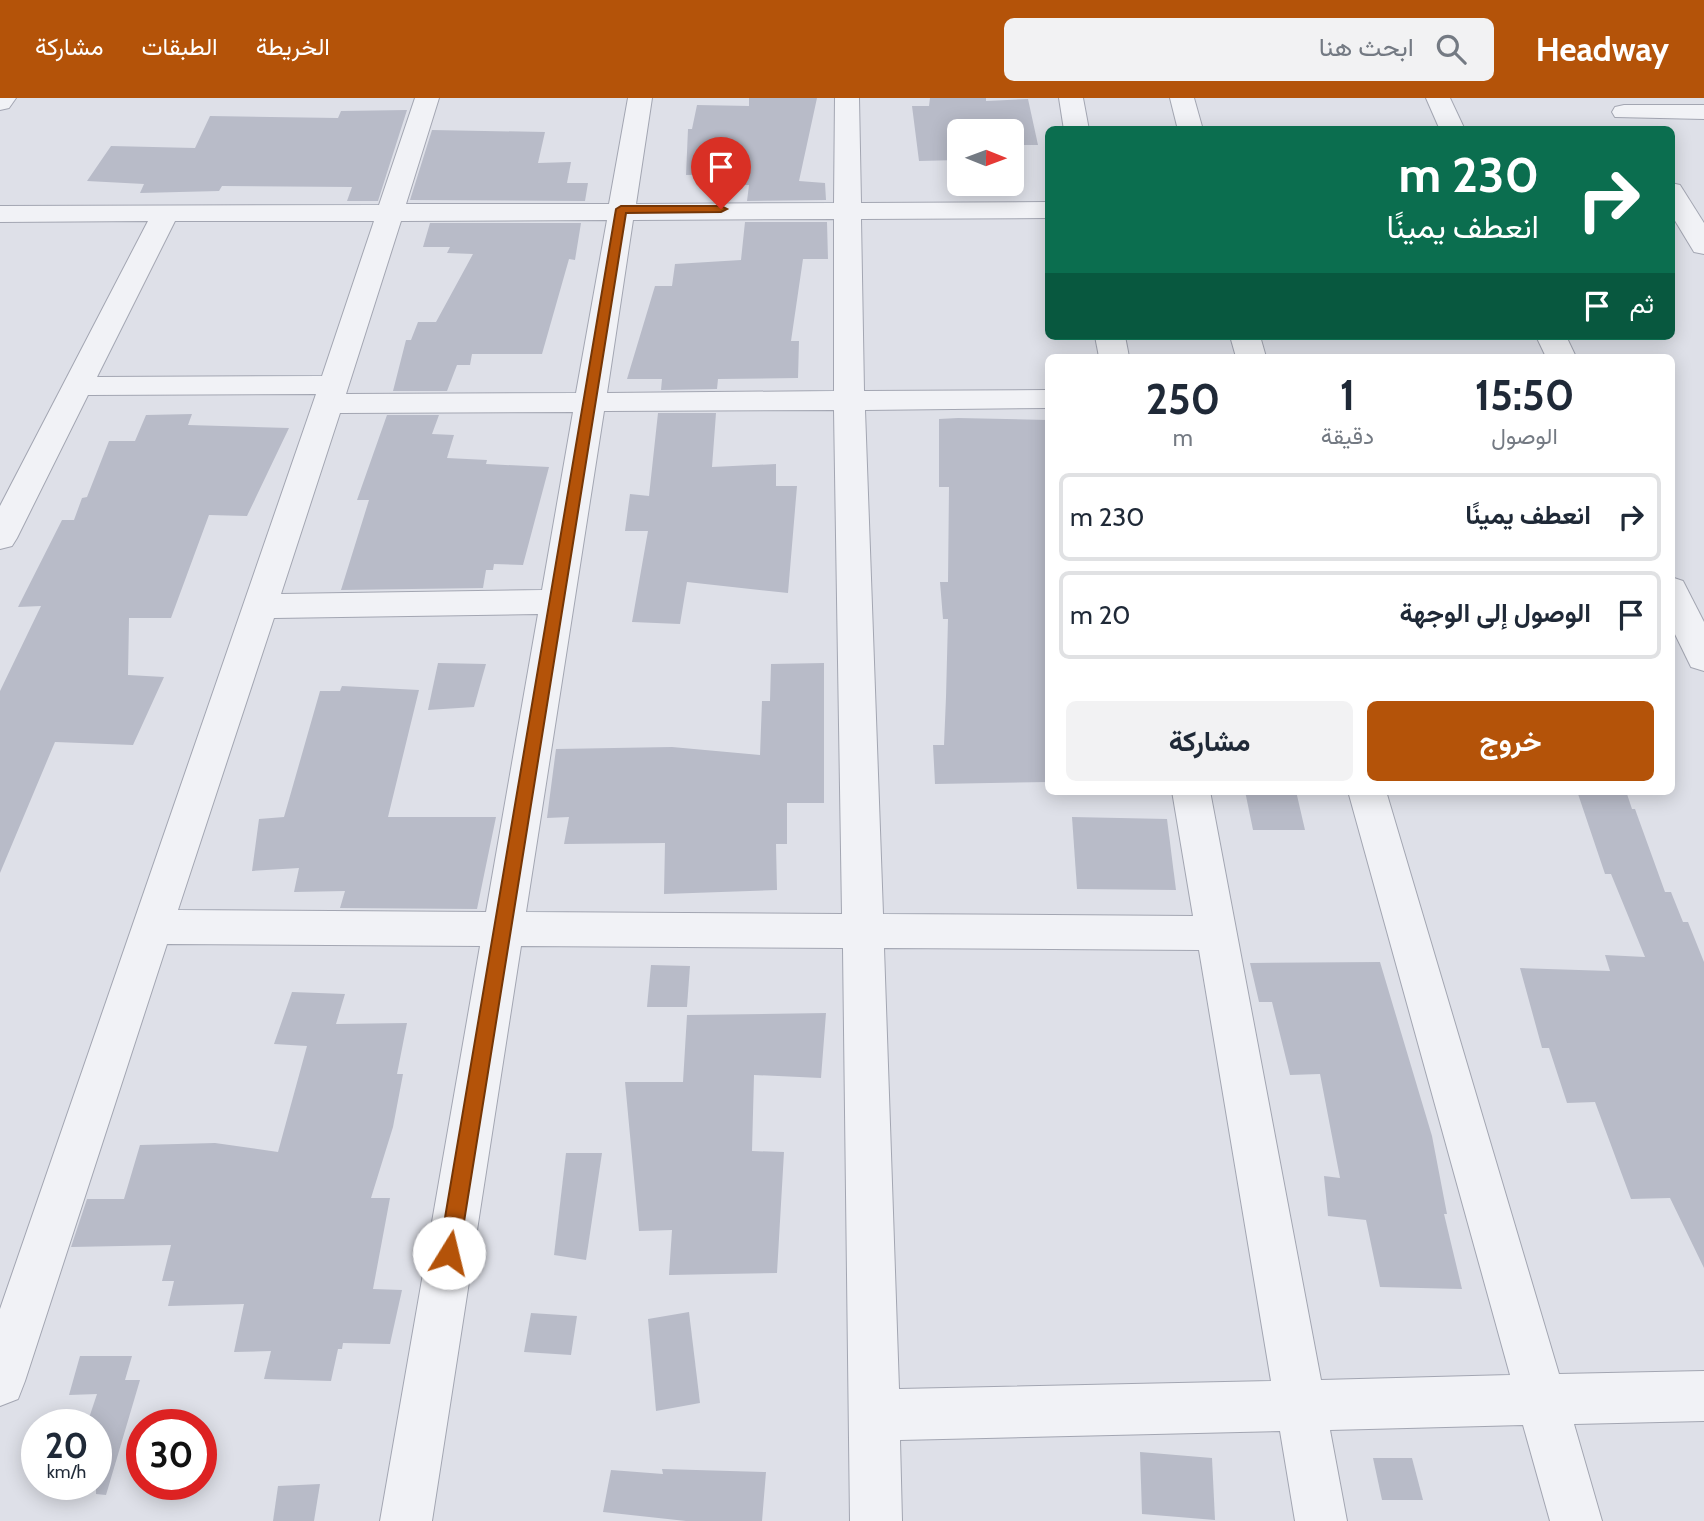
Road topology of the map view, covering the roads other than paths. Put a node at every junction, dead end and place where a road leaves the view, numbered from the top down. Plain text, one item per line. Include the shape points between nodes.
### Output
1 (4, 98) edge
2 (426, 98) edge
3 (640, 98) edge
4 (847, 98) edge
5 (1071, 98) edge
6 (1182, 98) edge
7 (1438, 98) edge
8 (0, 103) edge
9 (1704, 112) edge
10 (1625, 113) edge
11 (1076, 126) edge
12 (1190, 126) edge
13 (1451, 126) edge
14 (1675, 198) edge
15 (621, 209) junction
16 (847, 209) junction
17 (1045, 210) edge
18 (388, 212) junction
19 (0, 214) edge
20 (165, 215) junction
21 (1675, 246) edge
22 (1704, 246) edge
23 (79, 386) junction
24 (331, 395) junction
25 (1045, 399) edge
26 (850, 400) junction
27 (589, 401) junction
28 (0, 538) edge
29 (1675, 597) edge
30 (555, 602) junction
31 (260, 606) junction
32 (1675, 657) edge
33 (1704, 658) edge
34 (1192, 795) edge
35 (1368, 795) edge
36 (153, 927) junction
37 (502, 931) junction
38 (864, 932) junction
39 (1217, 933) junction
40 (0, 1381) edge
41 (1704, 1396) edge
42 (1543, 1400) junction
43 (1299, 1405) junction
44 (875, 1415) junction
45 (405, 1521) edge
46 (876, 1521) edge
47 (1321, 1521) edge
48 (1576, 1521) edge

1 - 8 street
2 - 18 street
3 - 15 street
4 - 16 street
5 - 11 street
6 - 12 street
7 - 13 street
9 - 10 street
14 - 22 street
15 - 16 street
15 - 18 street
15 - 27 street
16 - 17 street
16 - 26 street
18 - 20 street
18 - 24 street
19 - 20 street
20 - 23 street
21 - 22 street
23 - 24 street
23 - 28 street
24 - 27 street
24 - 31 street
25 - 26 street
26 - 27 street
26 - 38 street
27 - 30 street
29 - 33 street
30 - 31 street
30 - 37 street
31 - 36 street
32 - 33 street
34 - 39 street
35 - 42 street
36 - 37 street
36 - 40 street
37 - 38 street
37 - 45 street
38 - 39 street
38 - 44 street
39 - 43 street
41 - 42 street
42 - 43 street
42 - 48 street
43 - 44 street
43 - 47 street
44 - 46 street

